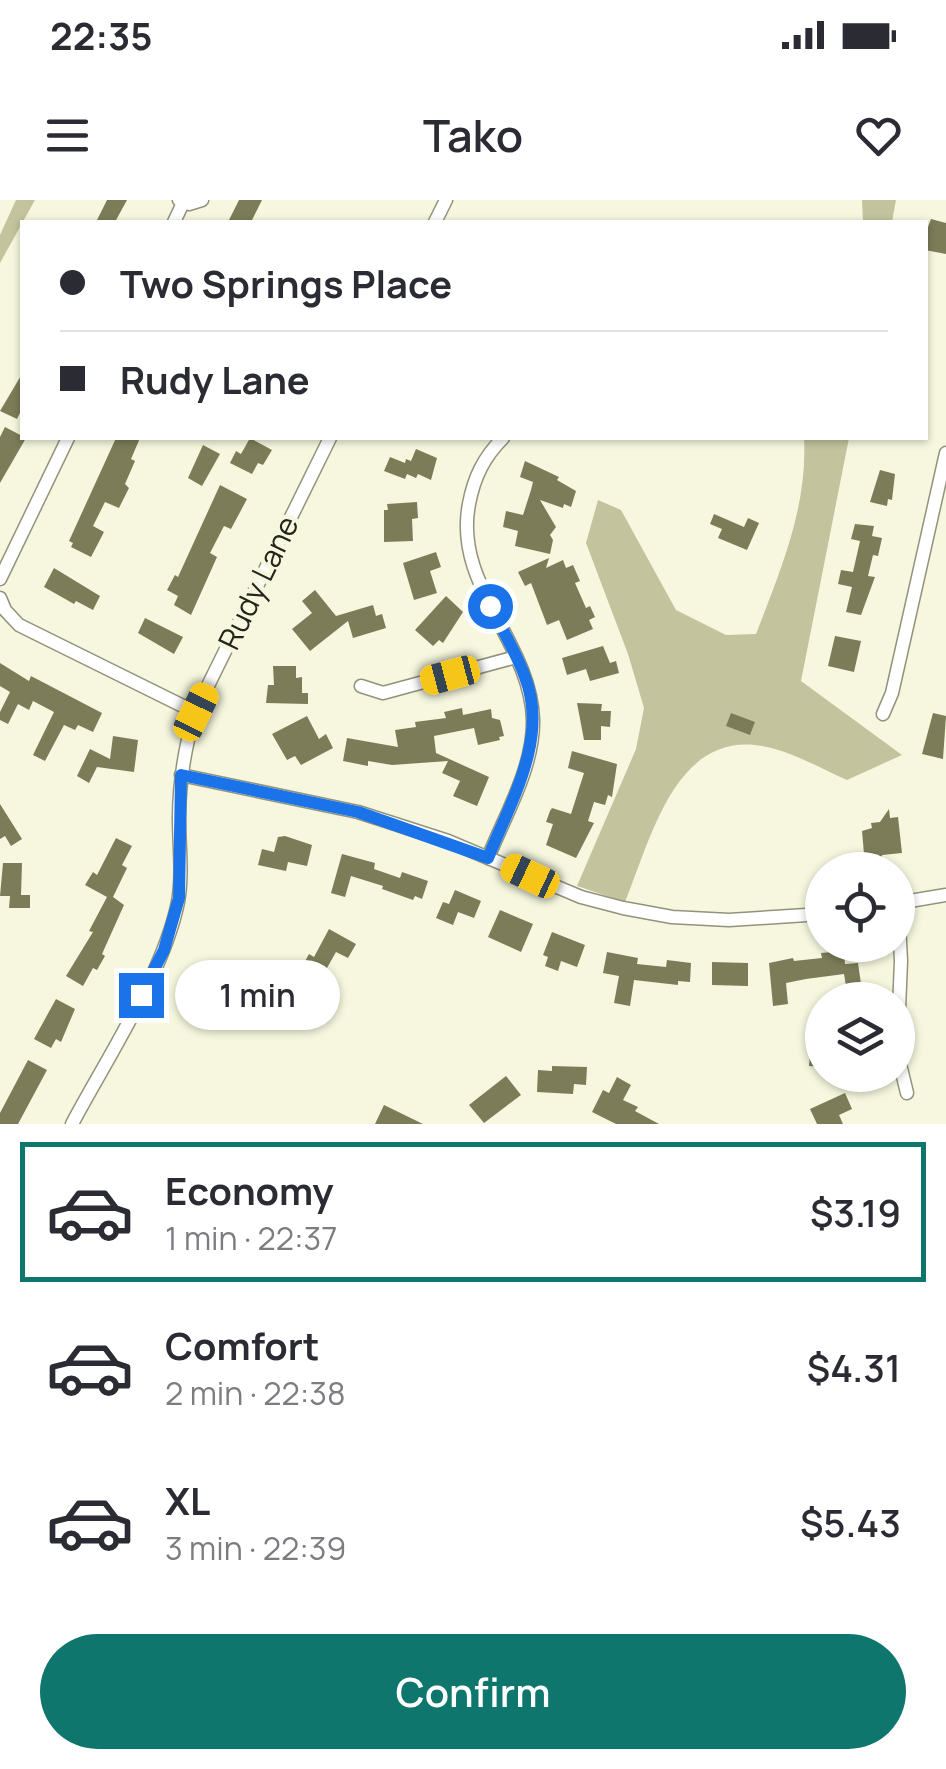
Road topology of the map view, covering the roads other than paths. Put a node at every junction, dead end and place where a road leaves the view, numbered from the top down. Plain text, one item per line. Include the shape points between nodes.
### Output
1 (202, 200) edge
2 (181, 201) edge
3 (67, 440) edge
4 (329, 440) edge
5 (501, 440) edge
6 (946, 454) edge
7 (0, 578) edge
8 (0, 598) edge
9 (516, 657) junction
10 (361, 686) dead end
11 (196, 712) junction
12 (884, 714) dead end
13 (181, 775) junction
14 (488, 858) junction
15 (946, 895) edge
16 (915, 900) edge
17 (805, 916) edge
18 (72, 1124) edge

1 - 2 street
3 - 7 street
4 - 11 street, Rudy Lane
5 - 9 street via 479,470 466,533 474,572
6 - 12 street
8 - 11 street via 19,625
9 - 10 street via 383,693
9 - 14 street via 531,698 532,742
11 - 13 street, Rudy Lane
13 - 14 street via 358,812
13 - 18 street, Rudy Lane via 181,868 172,927
14 - 17 street via 581,897 672,917
15 - 16 street

